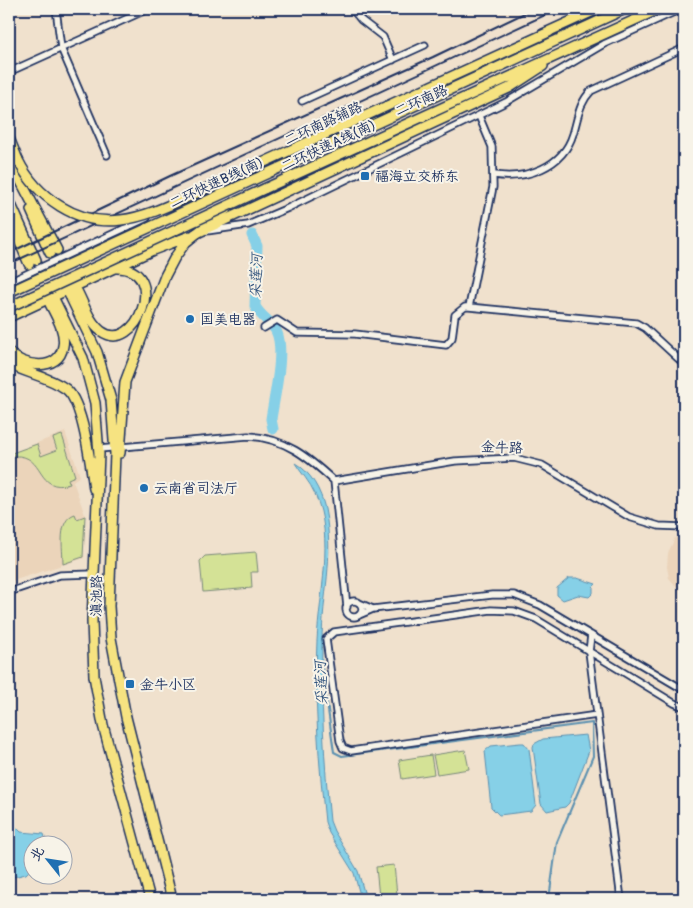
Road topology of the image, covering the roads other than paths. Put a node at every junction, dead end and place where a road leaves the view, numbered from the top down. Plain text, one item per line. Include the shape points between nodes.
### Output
1 (56, 9) edge
2 (148, 9) edge
3 (352, 9) edge
4 (369, 9) edge
5 (592, 9) edge
6 (598, 9) edge
7 (625, 9) edge
8 (630, 9) edge
9 (653, 9) edge
10 (659, 9) edge
11 (681, 9) edge
12 (357, 15) junction
13 (549, 32) junction
14 (424, 45) dead end
15 (545, 46) junction
16 (61, 48) junction
17 (684, 48) edge
18 (568, 51) junction
19 (393, 60) junction
20 (493, 66) junction
21 (9, 72) edge
22 (460, 85) junction
23 (427, 87) junction
24 (302, 101) dead end
25 (479, 116) junction
26 (9, 138) edge
27 (107, 155) dead end
28 (9, 160) edge
29 (494, 176) junction
30 (246, 196) junction
31 (9, 200) edge
32 (9, 217) edge
33 (195, 234) junction
34 (54, 252) tunnel mouth
35 (113, 269) junction
36 (9, 282) edge
37 (9, 293) edge
38 (469, 307) junction
39 (9, 312) edge
40 (264, 328) dead end
41 (9, 352) edge
42 (9, 364) edge
43 (684, 364) edge
44 (99, 431) junction
45 (117, 446) junction
46 (99, 449) junction
47 (334, 480) junction
48 (96, 527) junction
49 (684, 527) edge
50 (94, 574) junction
51 (345, 588) junction
52 (9, 592) edge
53 (358, 602) junction
54 (347, 607) junction
55 (373, 609) junction
56 (355, 616) junction
57 (352, 630) junction
58 (591, 635) junction
59 (589, 652) junction
60 (684, 690) edge
61 (684, 707) edge
62 (597, 715) junction
63 (150, 899) edge
64 (172, 899) edge
65 (621, 899) edge

1 - 16 street
2 - 16 street
3 - 12 street
4 - 12 street
5 - 36 street, 二环南路辅路
6 - 13 main road
7 - 15 main road, 二环快速B线(南), bridge
8 - 37 main road, 二环南路
9 - 30 main road, 二环南路
10 - 18 main road, 二环快速A线(南)
11 - 25 street via 604,44
12 - 19 street via 383,37
13 - 20 main road, bridge via 514,50
13 - 23 main road, bridge
14 - 19 street
15 - 20 main road, bridge
15 - 22 main road, 二环快速B线(南), bridge
16 - 21 street
16 - 27 street
17 - 29 street via 591,91 582,102 569,143 549,165 530,174
18 - 33 main road via 509,88
18 - 39 main road, 二环快速A线(南), bridge
19 - 24 street
20 - 22 main road, bridge
20 - 23 main road, bridge
22 - 37 main road, 二环快速B线(南), bridge
23 - 26 main road, bridge via 174,203 119,221 83,216 46,197 28,177
25 - 29 street via 492,147
25 - 33 street via 258,221 239,228
28 - 34 main road
29 - 38 street
30 - 33 main road
30 - 39 main road, 二环南路
31 - 32 main road via 33,262
33 - 35 main road
33 - 45 main road via 182,246 168,269 128,373 123,394 122,433
35 - 39 main road
35 - 45 main road via 122,268 134,273 144,291 141,314 126,331 111,335 100,330 73,292 104,371
38 - 40 street via 455,315 452,338 446,345 355,334 297,333 277,320
38 - 43 street via 636,323
41 - 44 main road, 滇池路 via 20,361 33,365 45,364 57,357 63,349 63,338 53,303 86,367
42 - 48 main road via 60,386 73,397 90,464
44 - 45 main road via 104,441
44 - 46 main road, 滇池路
45 - 46 street
45 - 47 street via 259,436 292,446
45 - 64 main road, 滇池路 via 108,606 113,655
46 - 48 main road, 滇池路
47 - 49 street, 金牛路 via 455,461 514,458 542,465 629,518 659,526
47 - 51 street
48 - 50 main road, 滇池路
50 - 52 street via 60,575
50 - 63 main road, 滇池路 via 92,644 97,694
51 - 53 street
51 - 54 street
53 - 54 street
53 - 55 street
53 - 56 street via 362,610
54 - 56 street via 348,613
55 - 56 street
55 - 58 street via 514,595 540,605
56 - 57 street
57 - 59 street via 505,610 536,620
57 - 62 street via 334,632 326,639 340,741 343,748 351,751
58 - 59 street
58 - 60 street
59 - 61 street
59 - 62 street
62 - 65 street

